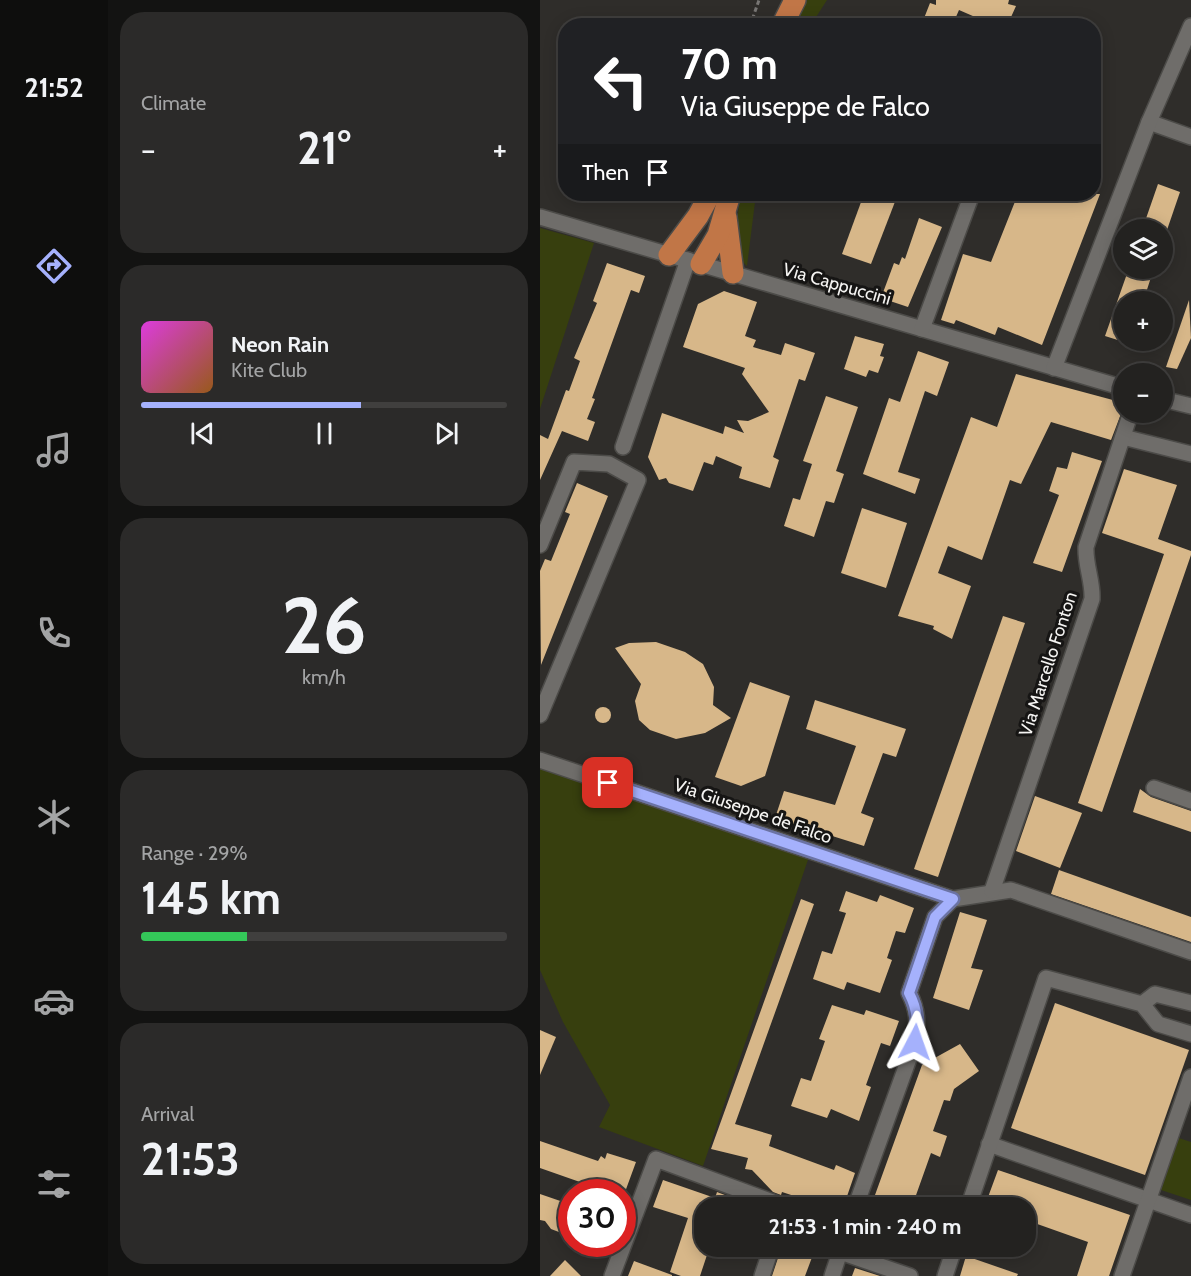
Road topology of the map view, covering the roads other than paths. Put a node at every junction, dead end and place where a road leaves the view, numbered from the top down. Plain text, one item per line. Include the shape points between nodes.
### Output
1 (795, 0) edge
2 (786, 18) edge
3 (1191, 26) edge
4 (1149, 122) junction
5 (1191, 136) edge
6 (706, 201) edge
7 (728, 201) edge
8 (969, 201) edge
9 (725, 214) junction
10 (540, 217) edge
11 (686, 260) junction
12 (733, 273) junction
13 (922, 329) junction
14 (1054, 368) junction
15 (1113, 385) edge
16 (1173, 402) edge
17 (1191, 406) edge
18 (1127, 423) edge
19 (1122, 437) junction
20 (623, 447) dead end
21 (1191, 454) edge
22 (540, 545) edge
23 (540, 715) edge
24 (540, 760) edge
25 (1154, 788) dead end
26 (1191, 801) edge
27 (992, 891) junction
28 (953, 899) junction
29 (1191, 952) edge
30 (1191, 1003) edge
31 (1143, 1004) junction
32 (1191, 1034) edge
33 (1191, 1077) edge
34 (989, 1144) junction
35 (760, 1197) edge
36 (859, 1197) edge
37 (972, 1197) edge
38 (1148, 1200) junction
39 (1191, 1215) edge
40 (768, 1257) edge
41 (838, 1257) edge
42 (861, 1257) edge
43 (951, 1257) edge
44 (612, 1276) edge
45 (762, 1276) edge
46 (832, 1276) edge
47 (910, 1276) edge
48 (945, 1276) edge
49 (1122, 1276) edge

1 - 2 highway
3 - 4 street
4 - 5 street
4 - 14 street
6 - 11 highway
7 - 9 highway
8 - 13 street
9 - 11 highway via 718,235
9 - 12 highway
10 - 11 street, Via Cappuccini
11 - 12 street, Via Cappuccini
11 - 20 street
12 - 13 street, Via Cappuccini
13 - 14 street, Via Cappuccini
14 - 15 street, Via Cappuccini
16 - 17 street
18 - 19 street, Via Marcello Fonton
19 - 21 street
19 - 27 street, Via Marcello Fonton via 1086,547 1092,599
22 - 23 street via 574,462 609,464 638,480
24 - 28 street, Via Giuseppe de Falco
25 - 26 street
27 - 28 street
27 - 29 street via 1011,890
28 - 36 street via 935,917 909,993 918,1022 915,1042
30 - 31 street via 1155,994
31 - 32 street via 1158,1024
31 - 34 street via 1047,978
33 - 38 street
34 - 37 street
34 - 38 street
35 - 44 street via 656,1159
38 - 39 street
38 - 49 street
40 - 45 street
41 - 46 street
42 - 47 street
43 - 48 street

